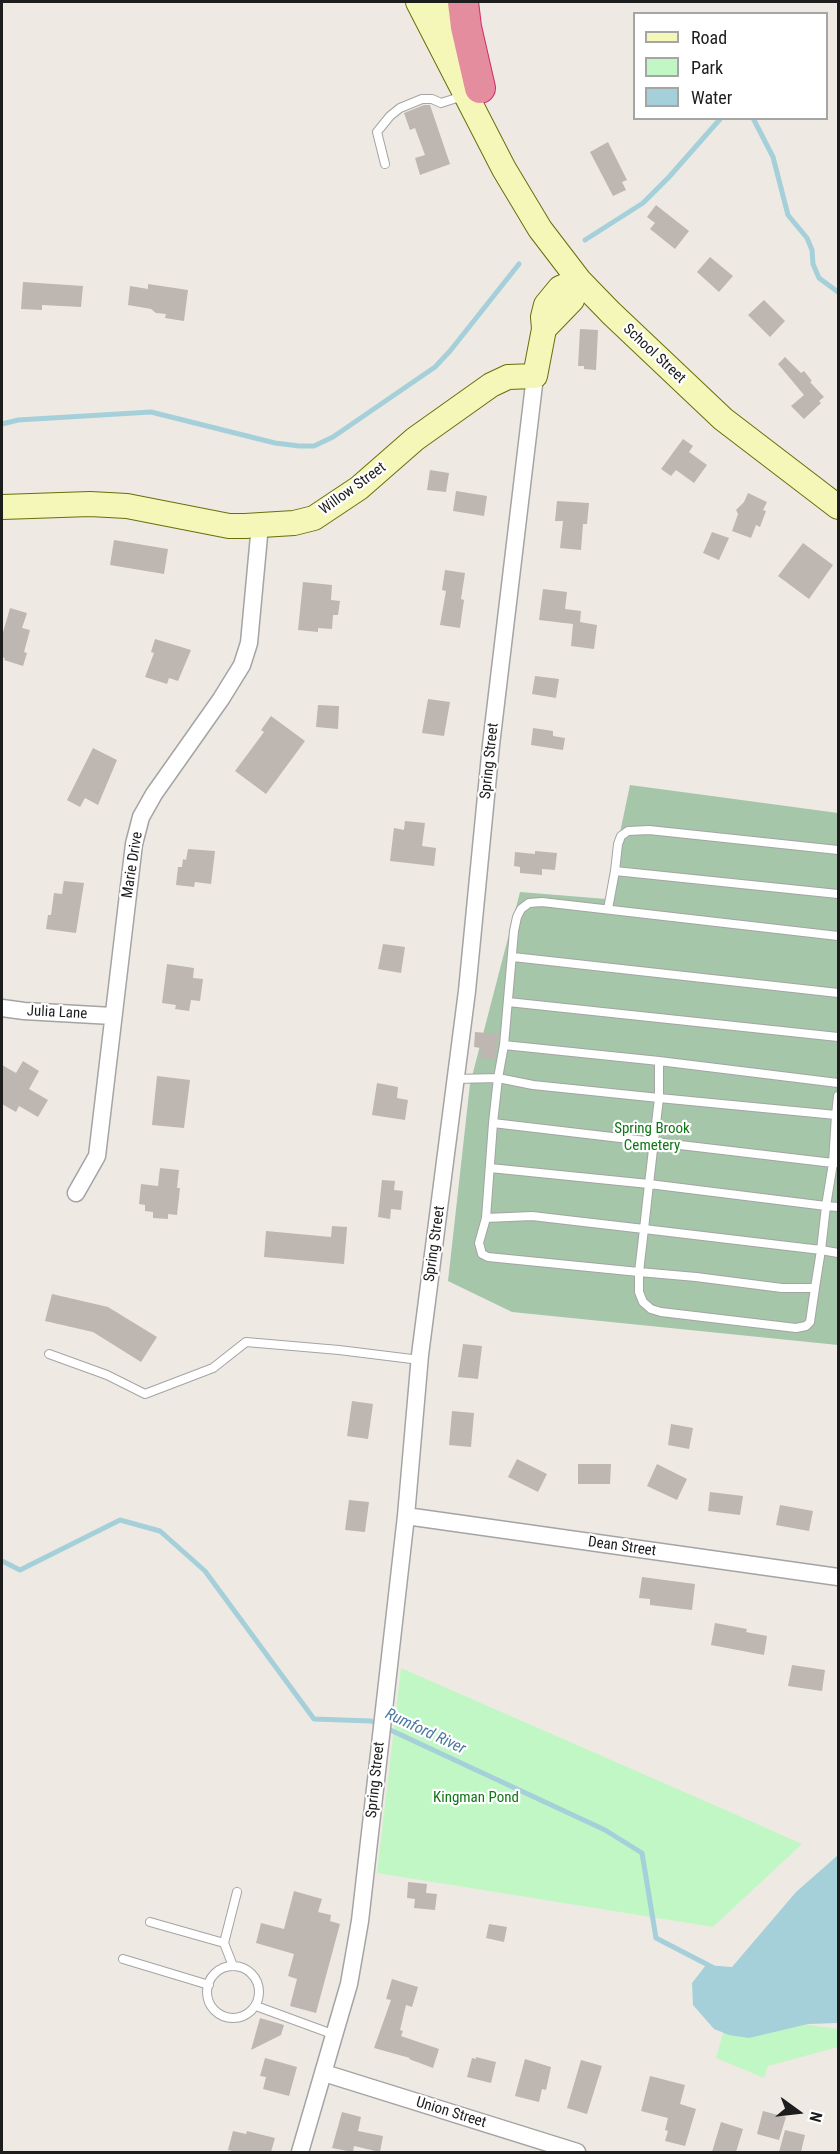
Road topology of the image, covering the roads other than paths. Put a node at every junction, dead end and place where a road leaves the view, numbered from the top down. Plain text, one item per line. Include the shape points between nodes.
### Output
1 (418, 2) edge
2 (439, 2) edge
3 (463, 2) edge
4 (473, 92) junction
5 (385, 164) dead end
6 (579, 280) junction
7 (535, 376) junction
8 (2, 507) edge
9 (838, 507) edge
10 (260, 525) junction
11 (838, 850) edge
12 (615, 870) junction
13 (838, 894) edge
14 (608, 909) junction
15 (838, 936) edge
16 (513, 957) junction
17 (838, 993) edge
18 (508, 1002) junction
19 (2, 1008) edge
20 (112, 1016) junction
21 (838, 1037) edge
22 (504, 1045) junction
23 (659, 1061) junction
24 (498, 1078) junction
25 (456, 1079) junction
26 (838, 1083) edge
27 (838, 1096) edge
28 (659, 1098) junction
29 (837, 1115) edge
30 (494, 1123) junction
31 (654, 1142) junction
32 (836, 1163) edge
33 (490, 1168) junction
34 (649, 1184) junction
35 (76, 1193) dead end
36 (826, 1206) junction
37 (838, 1207) edge
38 (486, 1218) junction
39 (644, 1229) junction
40 (821, 1250) junction
41 (838, 1253) edge
42 (639, 1272) junction
43 (815, 1288) junction
44 (50, 1354) dead end
45 (420, 1360) junction
46 (406, 1516) junction
47 (838, 1577) edge
48 (237, 1892) dead end
49 (150, 1922) dead end
50 (224, 1943) junction
51 (123, 1959) dead end
52 (233, 1966) junction
53 (209, 1985) junction
54 (256, 2006) junction
55 (335, 2035) junction
56 (324, 2073) junction
57 (300, 2152) edge
58 (578, 2152) edge

1 - 4 main road, School Street
2 - 4 main road, School Street
3 - 4 highway
4 - 5 lane via 441,104 422,99 390,116 377,132
4 - 6 main road, School Street via 489,113 504,169 540,230
6 - 7 main road, Spring Street via 572,300 544,329
6 - 9 main road, School Street via 723,419
7 - 10 main road, Willow Street via 508,377 491,385 415,439 359,488 314,518
7 - 25 street, Spring Street
8 - 10 main road, Willow Street via 127,506 228,526
10 - 20 street, Marie Drive via 249,643 243,665 141,817 134,844
11 - 12 lane via 628,831 618,844
12 - 13 lane
12 - 14 lane
14 - 15 lane
14 - 16 lane via 529,903 517,917
16 - 17 lane
16 - 18 lane
18 - 21 lane
18 - 22 lane
19 - 20 street, Julia Lane
20 - 35 street, Marie Drive via 97,1156
22 - 23 lane
22 - 24 lane
23 - 26 lane
23 - 28 lane
24 - 25 lane
24 - 28 lane
24 - 30 lane
25 - 45 street, Spring Street
27 - 29 lane
28 - 29 lane
28 - 31 lane
29 - 32 lane
30 - 31 lane
30 - 33 lane
31 - 32 lane
31 - 34 lane
32 - 36 lane
33 - 34 lane
33 - 38 lane
34 - 36 lane
34 - 39 lane
36 - 37 lane
36 - 40 lane
38 - 39 lane via 532,1216
38 - 42 lane via 479,1244 482,1254 488,1257
39 - 40 lane
39 - 42 lane
40 - 41 lane
40 - 43 lane
42 - 43 lane
42 - 43 lane via 639,1292 651,1309 796,1328 810,1322
44 - 45 lane via 145,1394 213,1368 246,1342
45 - 46 street, Spring Street
46 - 47 street, Dean Street
46 - 55 street, Spring Street via 360,1921
48 - 50 lane
49 - 50 lane
50 - 52 lane
51 - 53 lane
52 - 53 lane via 220,1970
52 - 54 lane via 256,1979
53 - 54 lane via 210,2006 220,2015 233,2019
54 - 55 lane
55 - 56 street, Spring Street
56 - 57 street, Spring Street
56 - 58 street, Union Street

